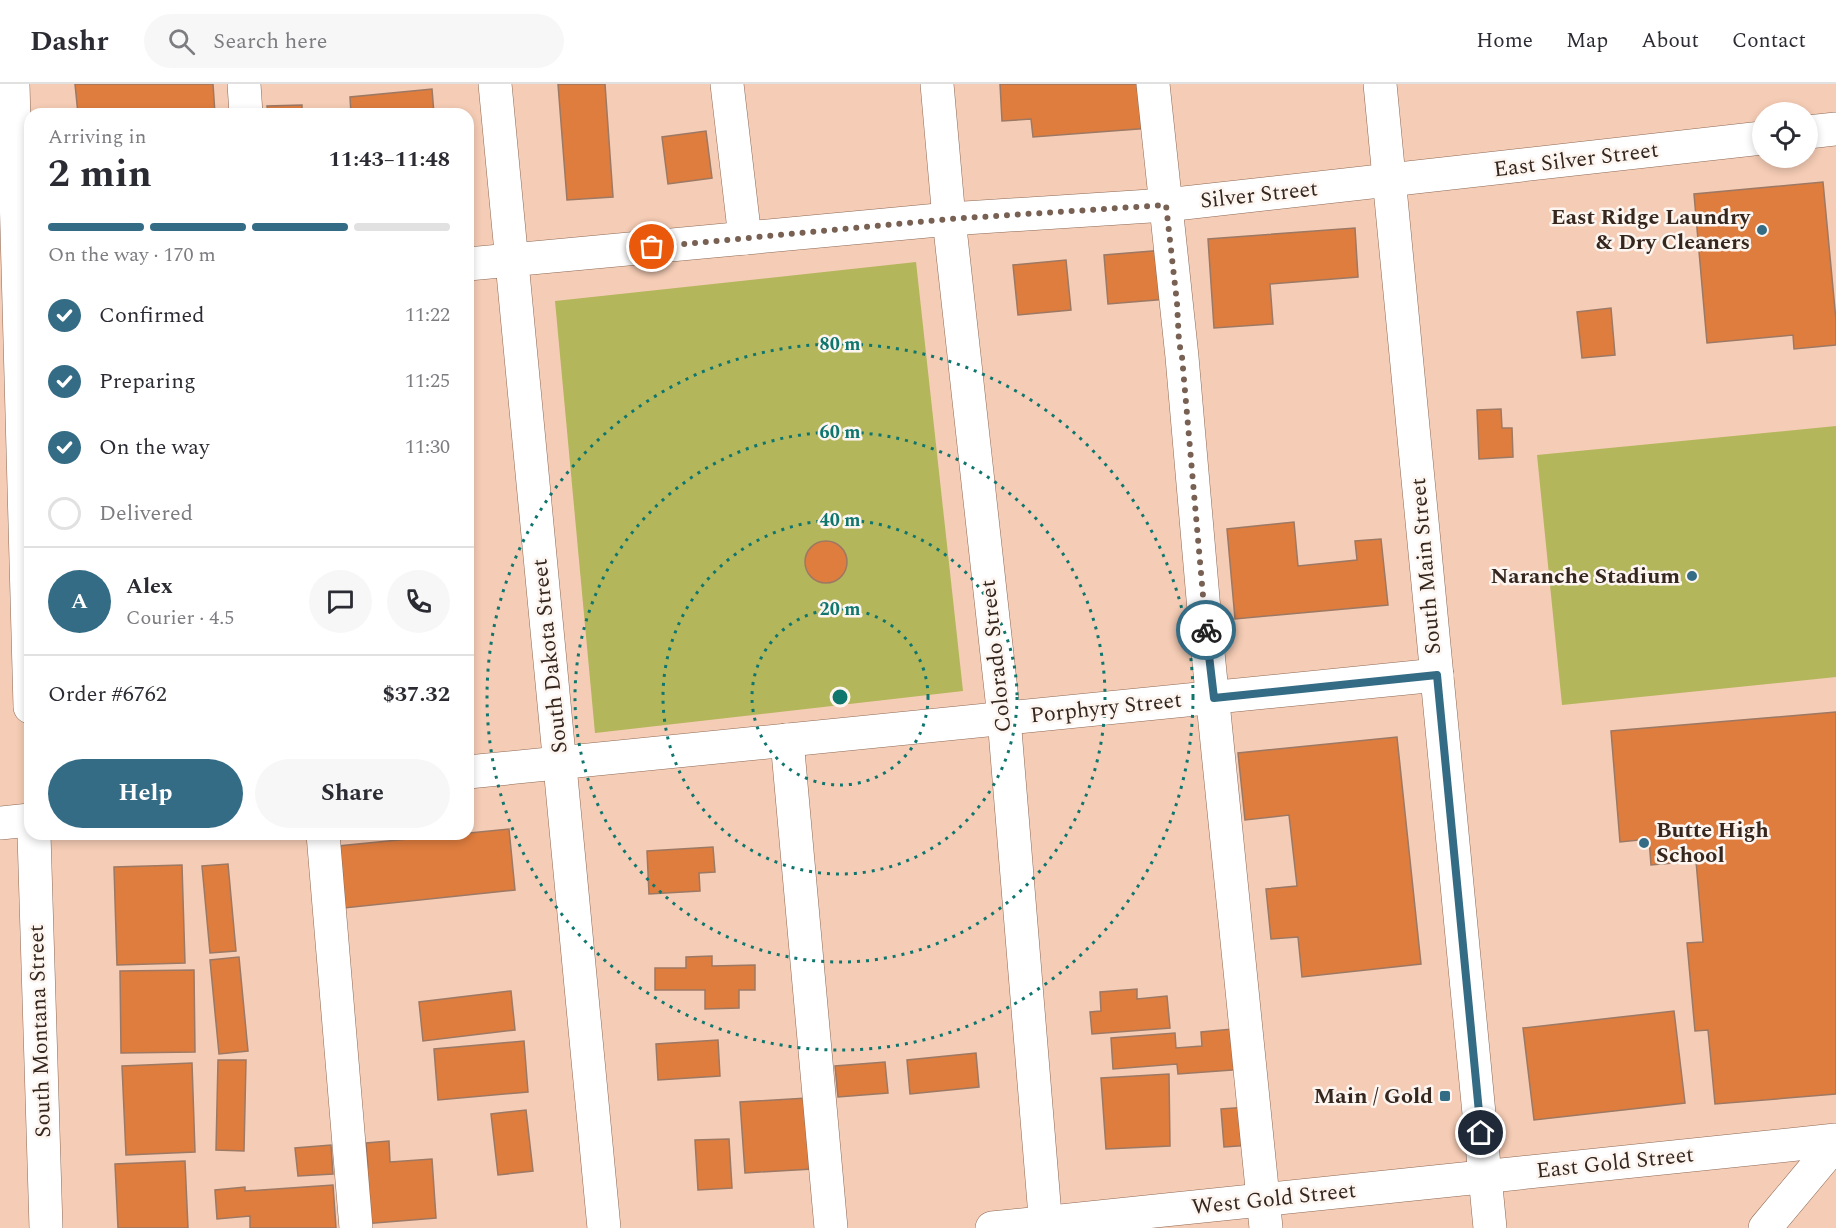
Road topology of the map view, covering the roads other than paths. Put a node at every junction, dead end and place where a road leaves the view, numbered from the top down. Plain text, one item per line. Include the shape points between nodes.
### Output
1 (13, 84) edge
2 (244, 84) edge
3 (495, 84) edge
4 (727, 84) edge
5 (937, 84) edge
6 (1153, 84) edge
7 (1380, 84) edge
8 (246, 108) edge
9 (1836, 129) edge
10 (1818, 131) edge
11 (1752, 139) edge
12 (1389, 181) junction
13 (1166, 205) junction
14 (949, 219) junction
15 (746, 238) junction
16 (512, 260) junction
17 (474, 263) edge
18 (16, 306) edge
19 (24, 535) edge
20 (1437, 675) junction
21 (1214, 698) junction
22 (1004, 718) junction
23 (787, 740) junction
24 (561, 762) junction
25 (474, 771) edge
26 (24, 821) edge
27 (0, 823) edge
28 (34, 840) edge
29 (324, 840) edge
30 (1836, 1142) edge
31 (1485, 1177) junction
32 (1264, 1214) edge
33 (1046, 1225) edge
34 (46, 1228) edge
35 (356, 1228) edge
36 (604, 1228) edge
37 (831, 1228) edge
38 (992, 1228) edge
39 (1490, 1228) edge
40 (1765, 1228) edge

1 - 18 street
2 - 8 street
3 - 16 street, South Dakota Street
4 - 15 street
5 - 14 street, Colorado Street
6 - 13 street
7 - 12 street, South Main Street
9 - 10 street
11 - 12 street, East Silver Street
12 - 13 street, Silver Street
12 - 20 street, South Main Street
13 - 14 street, Silver Street
13 - 21 street
14 - 15 street, Silver Street
14 - 22 street, Colorado Street
15 - 16 street, Silver Street
16 - 17 street, Silver Street
16 - 24 street, South Dakota Street
18 - 19 street
20 - 21 street, Porphyry Street
20 - 31 street, South Main Street
21 - 22 street, Porphyry Street
21 - 32 street
22 - 23 street, Porphyry Street
22 - 33 street, Colorado Street
23 - 24 street, Porphyry Street
23 - 37 street
24 - 25 street, Porphyry Street
24 - 36 street, South Dakota Street
26 - 27 street
28 - 34 street, South Montana Street
29 - 35 street
30 - 31 street, East Gold Street
30 - 40 street
31 - 32 street, West Gold Street
31 - 39 street, South Main Street
32 - 33 street, West Gold Street
33 - 38 street, West Gold Street

